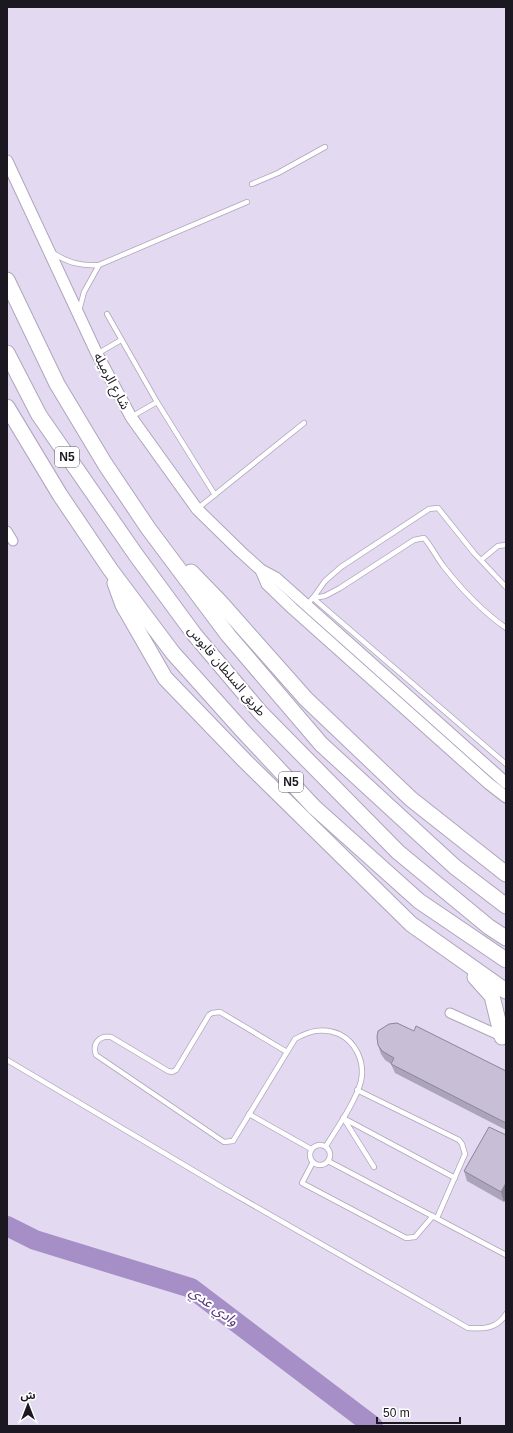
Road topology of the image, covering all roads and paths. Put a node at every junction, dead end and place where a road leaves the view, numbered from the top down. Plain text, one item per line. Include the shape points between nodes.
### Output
1 (325, 147) dead end
2 (7, 161) edge
3 (252, 184) dead end
4 (247, 202) dead end
5 (50, 252) junction
6 (99, 265) junction
7 (7, 280) edge
8 (78, 313) junction
9 (107, 314) dead end
10 (121, 340) junction
11 (7, 353) edge
12 (97, 354) junction
13 (157, 402) junction
14 (7, 408) edge
15 (131, 417) junction
16 (304, 423) dead end
17 (215, 495) junction
18 (198, 509) junction
19 (148, 528) junction
20 (7, 531) edge
21 (13, 541) dead end
22 (506, 545) edge
23 (481, 560) junction
24 (110, 569) junction
25 (261, 570) junction
26 (506, 587) edge
27 (310, 602) junction
28 (506, 628) edge
29 (506, 764) edge
30 (506, 783) edge
31 (506, 797) edge
32 (506, 874) edge
33 (506, 906) edge
34 (506, 938) edge
35 (454, 954) junction
36 (506, 960) edge
37 (506, 991) edge
38 (450, 1013) dead end
39 (504, 1037) edge
40 (287, 1052) junction
41 (7, 1060) edge
42 (357, 1090) junction
43 (249, 1114) junction
44 (343, 1118) junction
45 (326, 1146) junction
46 (311, 1149) junction
47 (328, 1161) junction
48 (313, 1162) junction
49 (374, 1167) dead end
50 (455, 1178) junction
51 (435, 1217) junction
52 (506, 1255) edge
53 (506, 1314) edge

1 - 3 lane
2 - 5 street, شارع الرميله
4 - 6 lane
5 - 6 lane via 64,260 83,265
5 - 8 street, شارع الرميله
6 - 8 lane via 84,292
7 - 19 highway via 56,384
8 - 12 street, شارع الرميله
9 - 10 lane
10 - 12 lane
10 - 13 lane
11 - 34 highway, طريق السلطان قابوس / N5 via 39,415 123,536 194,634 260,712 398,852
12 - 15 street, شارع الرميله
13 - 15 lane
13 - 17 lane
14 - 24 highway, طريق السلطان قابوس / N5 via 60,495
15 - 18 street, شارع الرميله
16 - 17 lane
17 - 18 lane
18 - 25 street, شارع الرميله
19 - 32 highway via 221,602 306,698 411,799
19 - 33 highway via 228,635 321,744 455,867
20 - 21 street
22 - 23 lane via 498,546
23 - 26 lane
23 - 27 lane via 438,508 434,508 341,567 324,581
24 - 35 highway via 122,605 165,678 261,777 411,924
24 - 36 highway, طريق السلطان قابوس / N5 via 173,653 314,807 420,901
25 - 27 street
25 - 31 street via 267,584 293,609
27 - 28 lane via 340,588 414,540 424,538 461,588
27 - 29 lane
27 - 30 street
35 - 37 highway
35 - 39 highway via 492,996
38 - 39 street
40 - 42 lane via 295,1039 314,1031 324,1030 343,1036 351,1043 361,1060 361,1081
40 - 43 lane
40 - 43 lane via 220,1012 209,1015 173,1072 111,1037 104,1037 95,1044 96,1055 224,1142 233,1141
41 - 53 lane via 218,1185 468,1328 484,1329 495,1325
42 - 44 lane
42 - 50 lane via 458,1140 465,1154
43 - 46 lane
44 - 45 lane
44 - 49 lane
44 - 50 lane
45 - 46 lane via 319,1144
45 - 47 lane via 330,1151
46 - 48 lane via 310,1156
47 - 48 lane via 323,1165
47 - 51 lane
48 - 51 lane via 302,1183 406,1238 415,1237
50 - 51 lane
51 - 52 lane

